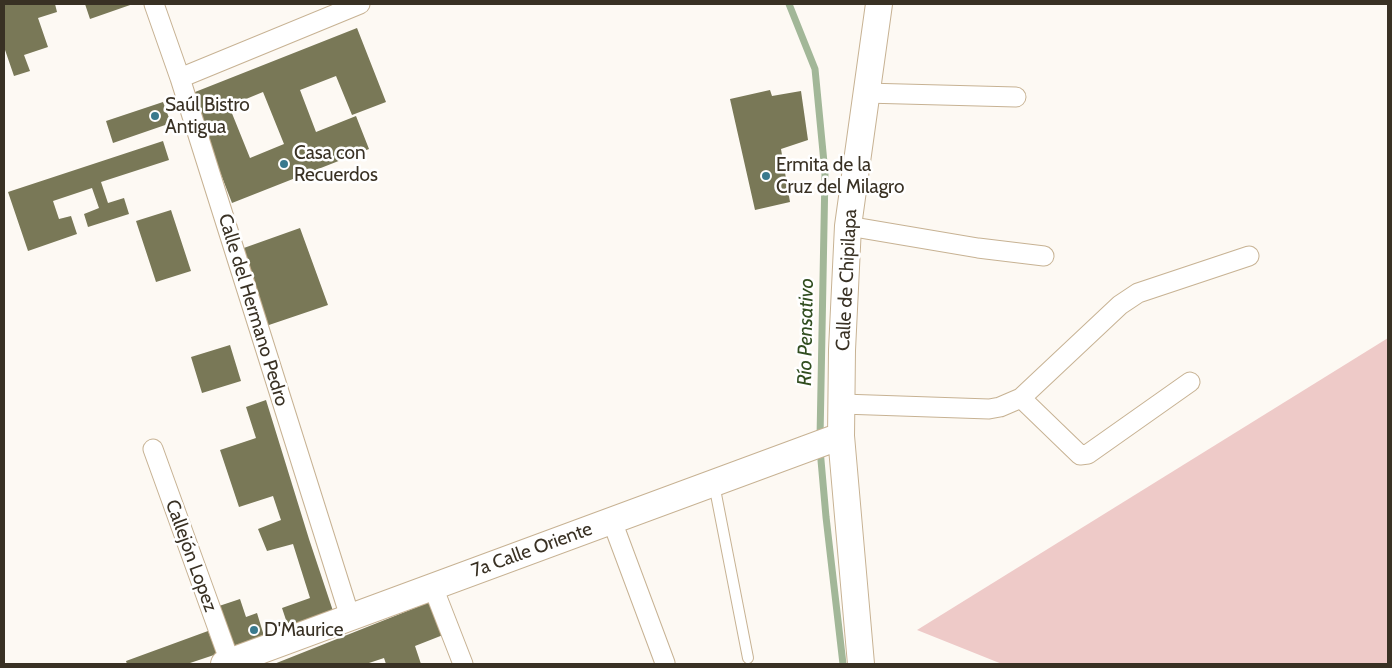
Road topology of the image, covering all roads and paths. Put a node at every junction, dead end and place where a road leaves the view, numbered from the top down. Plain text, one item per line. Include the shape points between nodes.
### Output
1 (154, 4) edge
2 (360, 4) edge
3 (879, 4) edge
4 (180, 78) junction
5 (865, 94) junction
6 (1016, 97) dead end
7 (848, 226) junction
8 (1044, 256) dead end
9 (1249, 256) dead end
10 (1190, 382) dead end
11 (842, 391) junction
12 (1020, 398) junction
13 (833, 439) junction
14 (153, 449) dead end
15 (714, 483) junction
16 (612, 520) junction
17 (433, 586) junction
18 (350, 617) junction
19 (748, 658) dead end
20 (227, 663) edge
21 (463, 664) edge
22 (664, 664) edge
23 (861, 664) edge

1 - 4 street, Calle del Hermano Pedro
2 - 4 street
3 - 5 main road, Calle de Chipilapa
4 - 18 street, Calle del Hermano Pedro
5 - 6 street
5 - 7 main road, Calle de Chipilapa
7 - 8 street
7 - 11 main road, Calle de Chipilapa
9 - 12 street via 1138,293 1120,305
10 - 12 street via 1084,455 1080,455
11 - 12 street via 989,409
11 - 13 main road, Calle de Chipilapa via 832,392 829,405
13 - 15 main road, 7a Calle Oriente
13 - 23 main road, Calle de Chipilapa via 847,509
14 - 20 street, Callejón Lopez
15 - 16 main road, 7a Calle Oriente
15 - 19 lane
16 - 17 main road, 7a Calle Oriente
16 - 22 street
17 - 18 main road, 7a Calle Oriente
17 - 21 street
18 - 20 main road, 7a Calle Oriente

